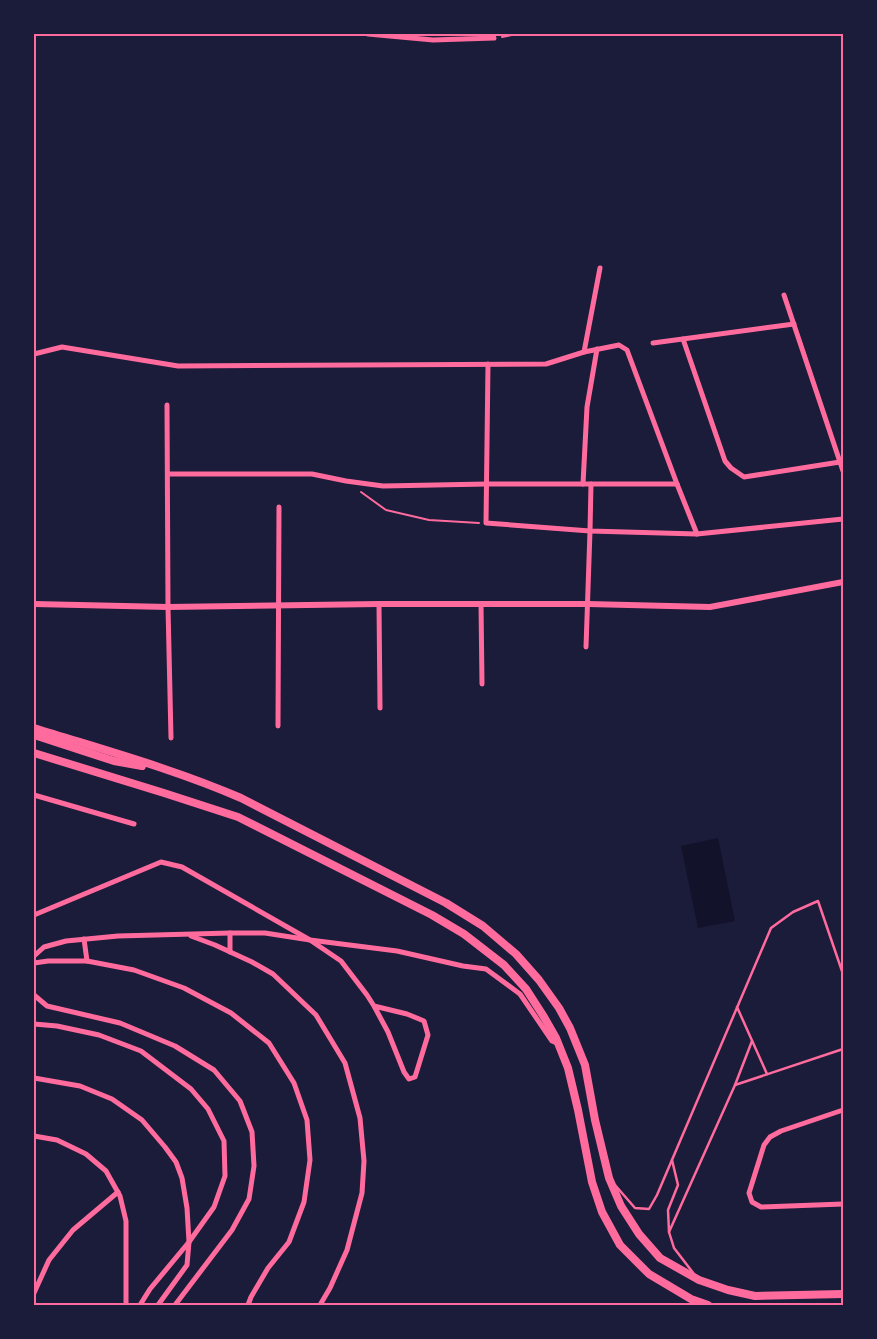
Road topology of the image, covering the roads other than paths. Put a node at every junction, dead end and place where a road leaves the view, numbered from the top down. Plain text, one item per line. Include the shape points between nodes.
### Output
1 (368, 34) edge
2 (494, 38) road end
3 (600, 268) dead end
4 (784, 295) dead end
5 (794, 324) junction
6 (682, 339) junction
7 (653, 343) dead end
8 (597, 349) junction
9 (584, 352) junction
10 (34, 354) edge
11 (488, 364) junction
12 (167, 405) dead end
13 (840, 462) junction
14 (843, 471) edge
15 (168, 474) junction
16 (487, 484) junction
17 (583, 484) junction
18 (591, 484) junction
19 (677, 484) junction
20 (279, 507) dead end
21 (843, 520) edge
22 (590, 531) junction
23 (697, 534) junction
24 (843, 582) edge
25 (34, 604) edge
26 (278, 604) junction
27 (379, 604) junction
28 (481, 604) junction
29 (588, 604) junction
30 (168, 607) junction
31 (586, 648) dead end
32 (482, 684) dead end
33 (380, 708) dead end
34 (278, 726) dead end
35 (34, 728) edge
36 (34, 735) edge
37 (171, 738) dead end
38 (34, 753) edge
39 (176, 772) junction
40 (34, 795) edge
41 (134, 824) dead end
42 (34, 914) edge
43 (230, 933) junction
44 (188, 935) junction
45 (84, 939) junction
46 (310, 940) junction
47 (230, 952) junction
48 (34, 956) edge
49 (87, 961) junction
50 (34, 963) edge
51 (843, 974) edge
52 (34, 994) edge
53 (374, 1006) junction
54 (737, 1007) junction
55 (34, 1024) edge
56 (752, 1041) junction
57 (559, 1044) junction
58 (843, 1049) edge
59 (767, 1074) junction
60 (34, 1078) edge
61 (735, 1085) junction
62 (843, 1110) edge
63 (34, 1136) edge
64 (672, 1159) junction
65 (609, 1178) junction
66 (118, 1192) junction
67 (843, 1204) edge
68 (669, 1232) junction
69 (189, 1242) junction
70 (699, 1280) junction
71 (34, 1293) edge
72 (843, 1294) edge
73 (126, 1305) edge
74 (140, 1305) edge
75 (158, 1305) edge
76 (175, 1305) edge
77 (248, 1305) edge
78 (320, 1305) edge
79 (708, 1305) edge

1 - 2 street via 433,40
3 - 9 street
4 - 5 street
5 - 6 street
5 - 13 street
6 - 7 street
6 - 13 street via 730,468 744,477
8 - 9 street
8 - 17 street via 587,407
8 - 19 street via 619,345 627,350
9 - 11 street via 546,364
10 - 11 street via 62,347 178,366
11 - 16 street
12 - 15 street
13 - 14 street
15 - 16 street via 312,474 383,486
15 - 30 street
16 - 17 street
16 - 22 street via 486,523
17 - 18 street
18 - 19 street
18 - 22 street
19 - 23 street
20 - 26 street
21 - 23 street
22 - 23 street
22 - 29 street
24 - 29 street via 710,607
25 - 30 street
26 - 27 street
26 - 30 street
26 - 34 street
27 - 28 street
27 - 33 street
28 - 29 street
28 - 32 street
29 - 31 street
30 - 37 street
35 - 39 main road
36 - 39 main road via 114,761
38 - 57 main road via 238,817 438,918 504,965 544,1016
39 - 65 main road via 241,798 446,903 483,926 516,954 559,1008 579,1047
40 - 41 street
42 - 46 street via 162,862 182,867
43 - 44 street
43 - 46 street via 265,932
43 - 47 street
44 - 45 street
44 - 47 street
45 - 48 street via 44,947
45 - 49 street
46 - 53 street via 341,961
46 - 57 street via 397,951 486,969 520,994 552,1041
47 - 78 street via 273,974 316,1015 345,1063 360,1118 364,1161 362,1193 347,1250
49 - 50 street
49 - 77 street via 134,970 184,988 231,1013 270,1043 294,1083 307,1120 310,1160 304,1202 289,1242 268,1268
51 - 54 lane via 818,901 793,912 771,928
52 - 76 street via 47,1006 120,1023 175,1046 214,1070 240,1101 252,1132 254,1166 249,1199 232,1230
53 - 53 street via 404,1072 409,1079 415,1077 428,1035 424,1021
54 - 56 lane
54 - 64 lane
55 - 69 street via 99,1035 140,1051 191,1089 208,1109 224,1141 225,1176 214,1207
56 - 59 lane
56 - 61 lane
57 - 79 main road via 578,1110 592,1182 602,1212 620,1245 649,1274 691,1300
58 - 59 lane
59 - 61 lane
60 - 69 street via 80,1086 112,1099 142,1120 176,1162 187,1208
61 - 68 lane
62 - 67 street via 770,1137 764,1145 749,1193 752,1202 761,1207
63 - 66 street via 57,1140 86,1154 106,1171
64 - 65 lane via 649,1209 635,1208
64 - 68 lane via 678,1185 668,1210
65 - 70 main road via 620,1206 660,1258
66 - 71 street via 73,1230 49,1260
66 - 73 street via 126,1221
68 - 70 lane via 674,1248
69 - 74 street
69 - 75 street via 187,1265
70 - 72 main road via 755,1296

